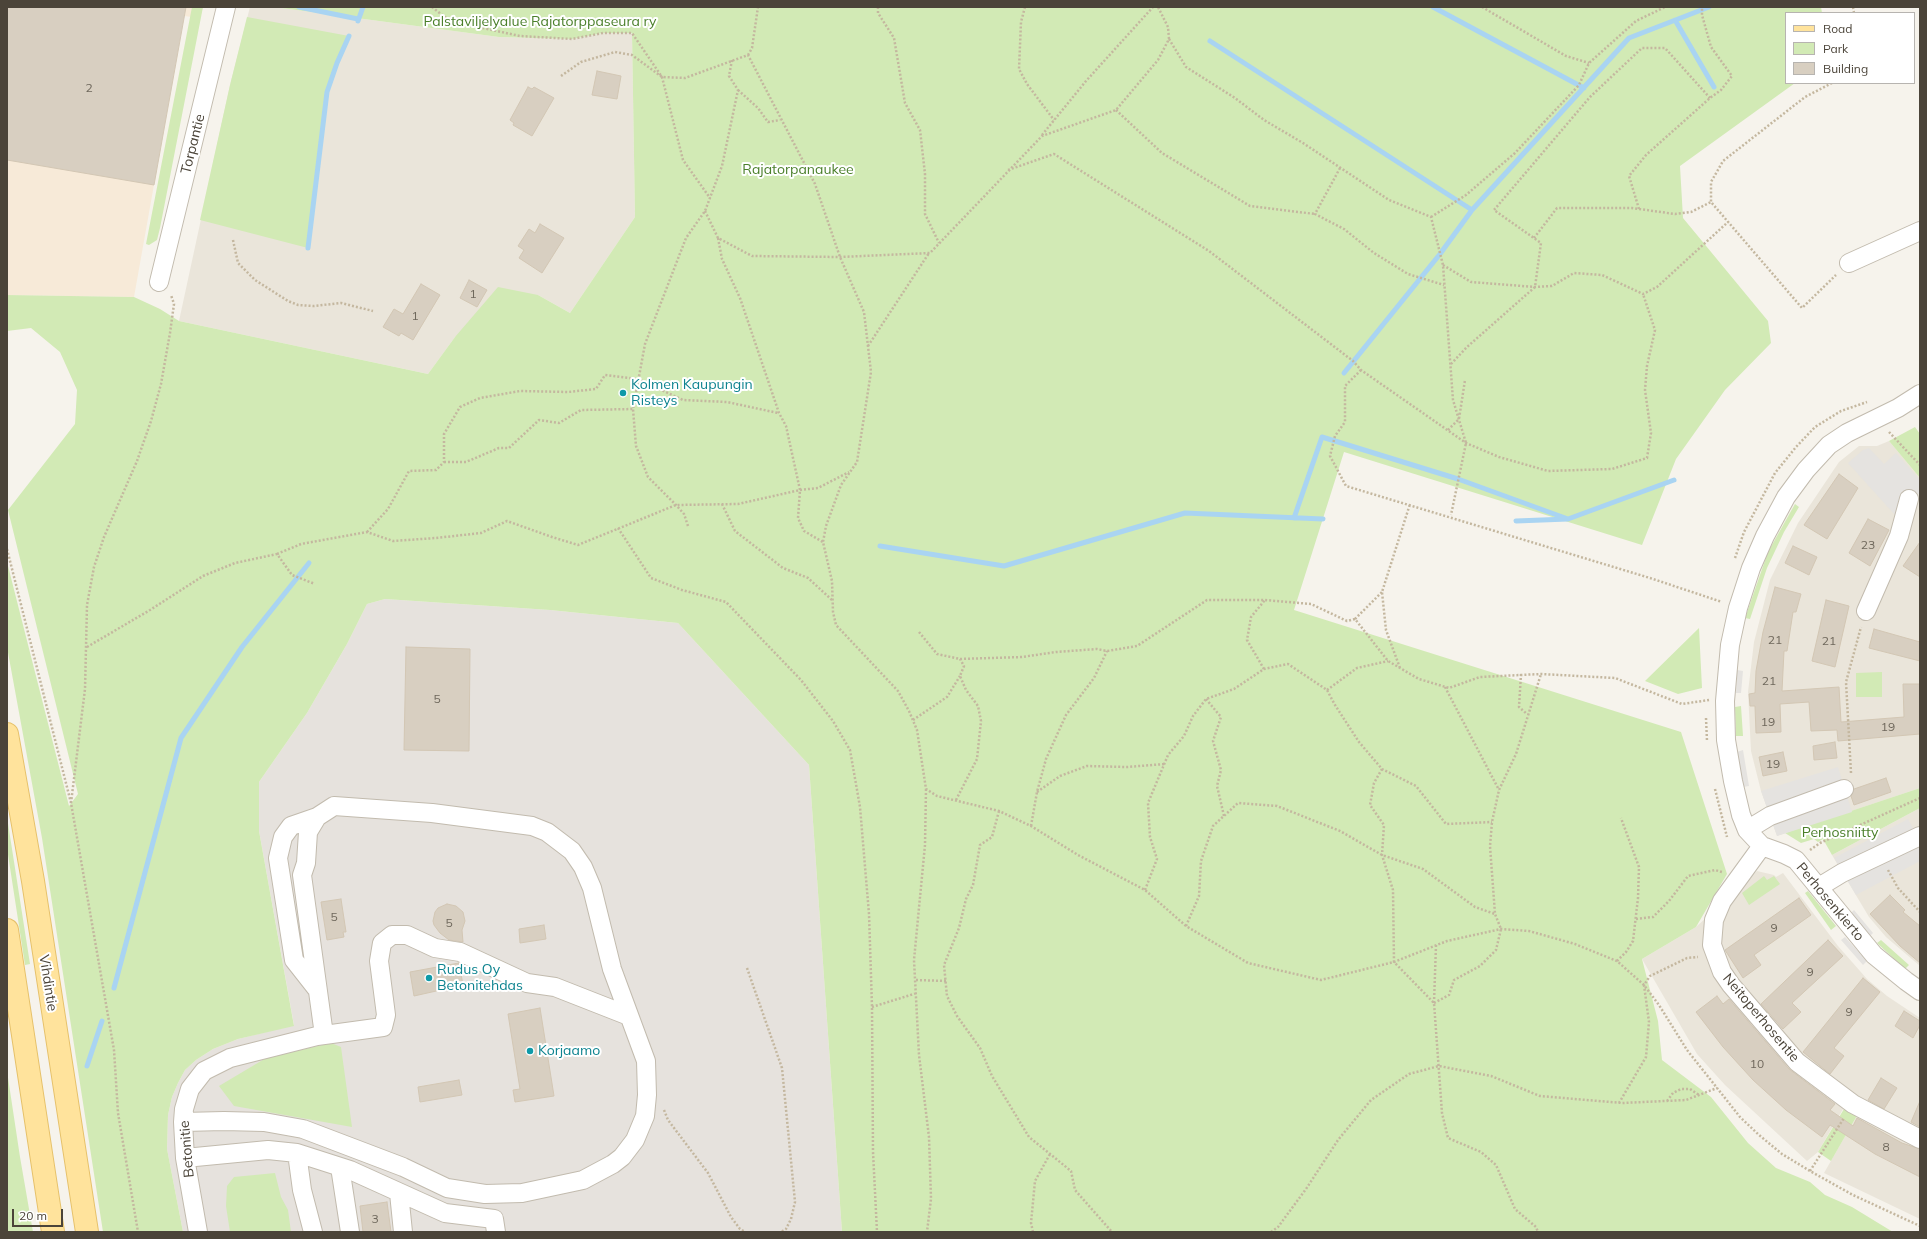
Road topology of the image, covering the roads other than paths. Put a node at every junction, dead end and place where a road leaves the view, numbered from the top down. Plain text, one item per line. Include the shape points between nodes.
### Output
1 (226, 7) edge
2 (1920, 231) edge
3 (1849, 263) road end
4 (160, 280) road end
5 (1920, 394) edge
6 (1909, 499) dead end
7 (1866, 611) road end
8 (7, 734) edge
9 (1844, 789) road end
10 (318, 817) junction
11 (1747, 830) junction
12 (1920, 836) edge
13 (1762, 846) junction
14 (1819, 887) junction
15 (7, 930) edge
16 (317, 989) junction
17 (1920, 990) edge
18 (629, 1016) junction
19 (321, 1036) junction
20 (183, 1122) junction
21 (1920, 1139) edge
22 (297, 1153) junction
23 (205, 1156) junction
24 (185, 1158) junction
25 (340, 1167) junction
26 (399, 1193) junction
27 (53, 1232) edge
28 (87, 1232) edge
29 (198, 1232) edge
30 (210, 1232) edge
31 (313, 1232) edge
32 (350, 1232) edge
33 (403, 1232) edge
34 (496, 1232) edge

1 - 4 street, Torpantie
2 - 3 street
5 - 11 street, Perhosenkierto via 1829,445 1786,497 1753,562 1738,608 1730,645 1725,701 1726,740 1733,781
6 - 7 street via 1899,536
8 - 28 main road, Vihdintie via 33,881
9 - 11 street via 1770,816
10 - 16 street via 308,832 306,863 302,875
10 - 16 street via 291,826 283,837 278,858 294,960
10 - 18 street via 334,806 432,813 532,826 547,832 572,851 592,888 612,968
11 - 13 street, Perhosenkierto
12 - 14 street via 1842,873
13 - 14 street, Perhosenkierto via 1796,860
13 - 21 street, Neitoperhosentie via 1722,901 1714,920 1712,936 1715,956 1722,972 1797,1062 1853,1104
14 - 17 street, Perhosenkierto via 1874,955
15 - 27 main road
16 - 19 street
18 - 19 street, Betonitie via 555,987 527,983 460,952 436,948 407,935 392,936 382,943 379,961 386,1015 383,1027
18 - 20 street via 646,1061 648,1095 645,1116 635,1140 622,1157 583,1180 522,1193 486,1194 447,1188 403,1167 303,1130 264,1122
19 - 20 street, Betonitie via 230,1058 204,1071 190,1089
20 - 24 street, Betonitie
22 - 23 street via 268,1150
22 - 25 street
22 - 31 street via 302,1190
23 - 24 street
23 - 30 street via 200,1171
24 - 29 street, Betonitie
25 - 26 street
25 - 32 street
26 - 33 street
26 - 34 street via 445,1213 494,1220

